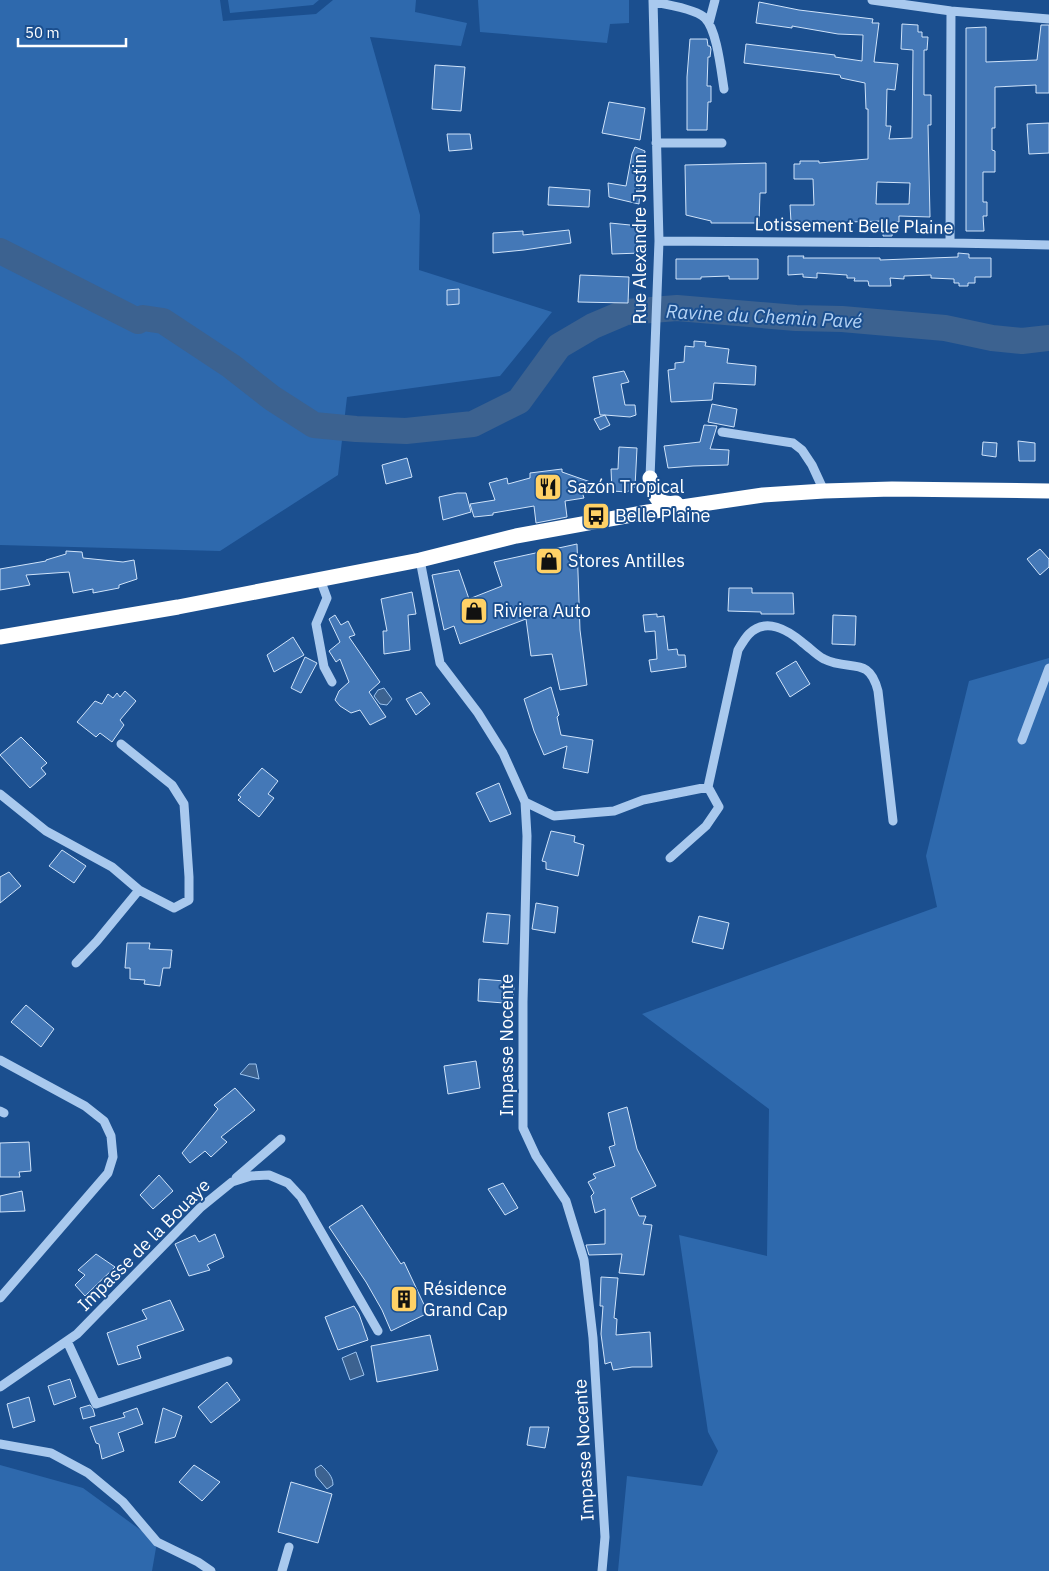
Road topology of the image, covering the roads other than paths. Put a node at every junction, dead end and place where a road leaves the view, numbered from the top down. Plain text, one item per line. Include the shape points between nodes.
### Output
1 (715, 0) edge
2 (872, 0) edge
3 (653, 1) edge
4 (951, 11) junction
5 (1049, 19) edge
6 (708, 23) junction
7 (724, 89) dead end
8 (656, 143) junction
9 (722, 143) dead end
10 (659, 241) junction
11 (950, 243) junction
12 (1049, 245) edge
13 (722, 432) dead end
14 (650, 478) junction
15 (824, 491) junction
16 (1049, 492) edge
17 (1049, 498) edge
18 (724, 501) junction
19 (603, 520) junction
20 (460, 549) junction
21 (420, 560) junction
22 (320, 579) junction
23 (0, 637) edge
24 (1049, 668) edge
25 (332, 682) dead end
26 (1022, 740) dead end
27 (121, 744) dead end
28 (708, 787) junction
29 (0, 794) edge
30 (525, 802) junction
31 (893, 821) dead end
32 (670, 858) dead end
33 (139, 890) junction
34 (76, 963) dead end
35 (0, 1060) edge
36 (281, 1139) dead end
37 (230, 1184) junction
38 (0, 1298) edge
39 (378, 1331) dead end
40 (67, 1340) junction
41 (228, 1361) dead end
42 (0, 1388) edge
43 (0, 1444) edge
44 (289, 1547) dead end
45 (211, 1571) edge
46 (282, 1571) edge
47 (602, 1571) edge

1 - 6 street
2 - 4 street
3 - 6 street via 676,5 704,17
3 - 8 street, Rue Alexandre Justin
4 - 5 street
4 - 11 street
6 - 7 street via 713,30
8 - 9 street
8 - 10 street, Rue Alexandre Justin
10 - 11 street, Lotissement Belle Plaine
10 - 14 street, Rue Alexandre Justin
11 - 12 street, Lotissement Belle Plaine
13 - 15 street via 793,443 812,465
14 - 18 highway via 654,493 663,503 718,498
14 - 19 highway via 643,504 609,514
15 - 16 highway
15 - 18 highway
17 - 20 highway via 790,500
18 - 19 highway
19 - 20 highway
20 - 21 highway
21 - 22 highway
21 - 30 street, Impasse Nocente via 440,663 503,753
22 - 23 highway
22 - 25 street via 327,598 316,624 324,667
24 - 26 street
27 - 33 street via 172,785 184,804 189,900 174,908
28 - 30 street via 642,800 606,812 554,816
28 - 31 street via 738,650 749,634 761,626 776,625 826,660 867,669 875,679
28 - 32 street via 719,806 706,826
29 - 33 street via 46,831 112,867
30 - 47 street, Impasse Nocente via 523,1128 536,1156 566,1201 584,1260 593,1338 606,1537
33 - 34 street
35 - 38 street via 85,1106 104,1121 111,1136 114,1157 108,1173
36 - 37 street
37 - 39 street, Impasse de la Bouaye via 251,1176 269,1175 288,1182 316,1219
37 - 40 street, Impasse de la Bouaye via 200,1208 77,1334
40 - 41 street via 96,1404
40 - 42 street, Impasse de la Bouaye
43 - 45 street via 51,1453 88,1473 123,1502 157,1542
44 - 46 street

